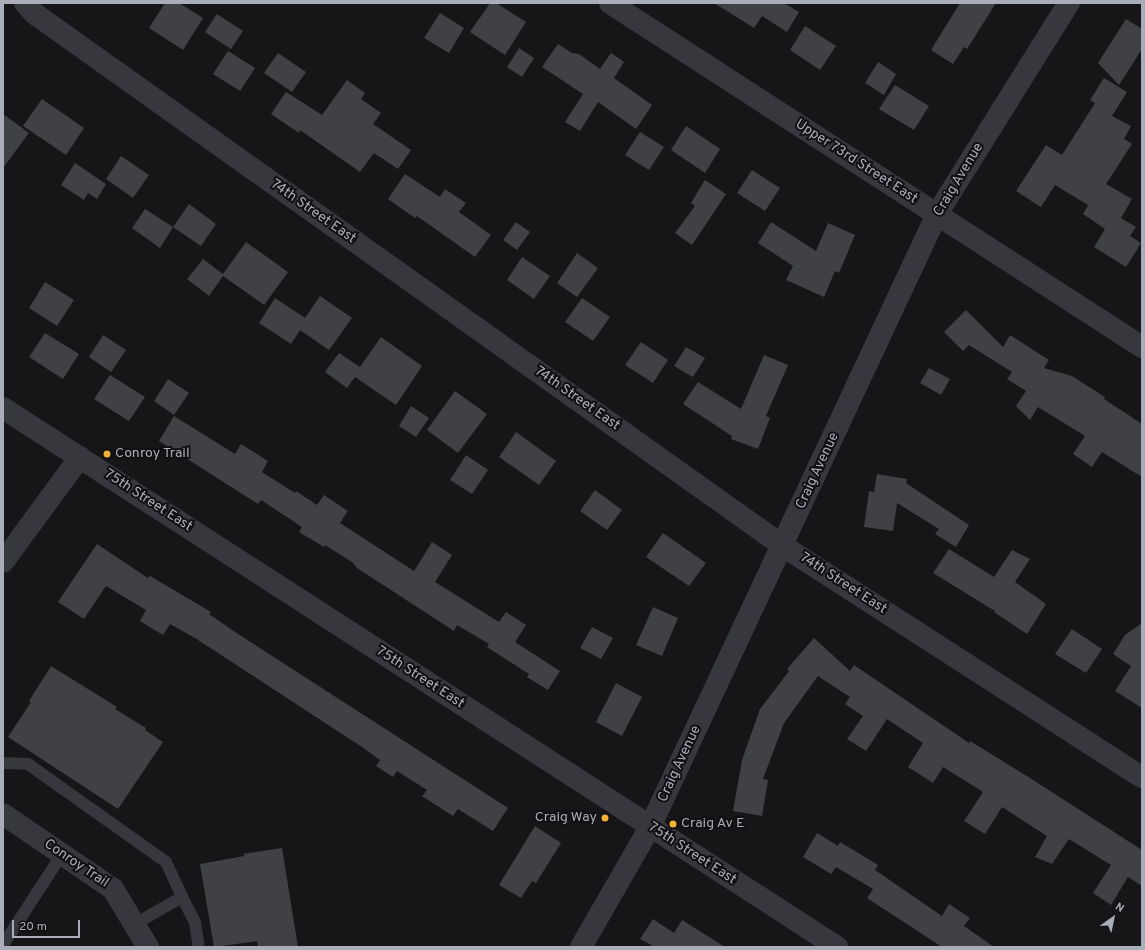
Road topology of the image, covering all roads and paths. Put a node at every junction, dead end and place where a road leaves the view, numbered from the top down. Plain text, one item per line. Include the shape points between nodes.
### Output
1 (25, 3) edge
2 (610, 3) edge
3 (1069, 3) edge
4 (937, 214) junction
5 (1142, 347) edge
6 (3, 408) edge
7 (80, 457) junction
8 (783, 546) junction
9 (3, 562) edge
10 (3, 763) edge
11 (1142, 777) edge
12 (3, 814) edge
13 (650, 828) junction
14 (62, 854) junction
15 (182, 897) junction
16 (135, 924) junction
17 (3, 945) edge
18 (148, 947) edge
19 (199, 947) edge
20 (581, 947) edge
21 (837, 947) edge

1 - 8 street, 74th Street East via 41,19
2 - 4 street, Upper 73rd Street East
3 - 4 street, Craig Avenue
4 - 5 street, Upper 73rd Street East
4 - 8 street, Craig Avenue
6 - 7 street, 75th Street East
7 - 9 street
7 - 13 street, 75th Street East
8 - 11 street, 74th Street East
8 - 13 street, Craig Avenue
10 - 15 lane via 28,764 166,862
12 - 14 street, Conroy Trail
13 - 20 street, Craig Avenue
13 - 21 street, 75th Street East
14 - 16 street, Conroy Trail via 113,889
14 - 17 lane
15 - 16 lane
15 - 19 lane via 195,924
16 - 18 street, Conroy Trail

